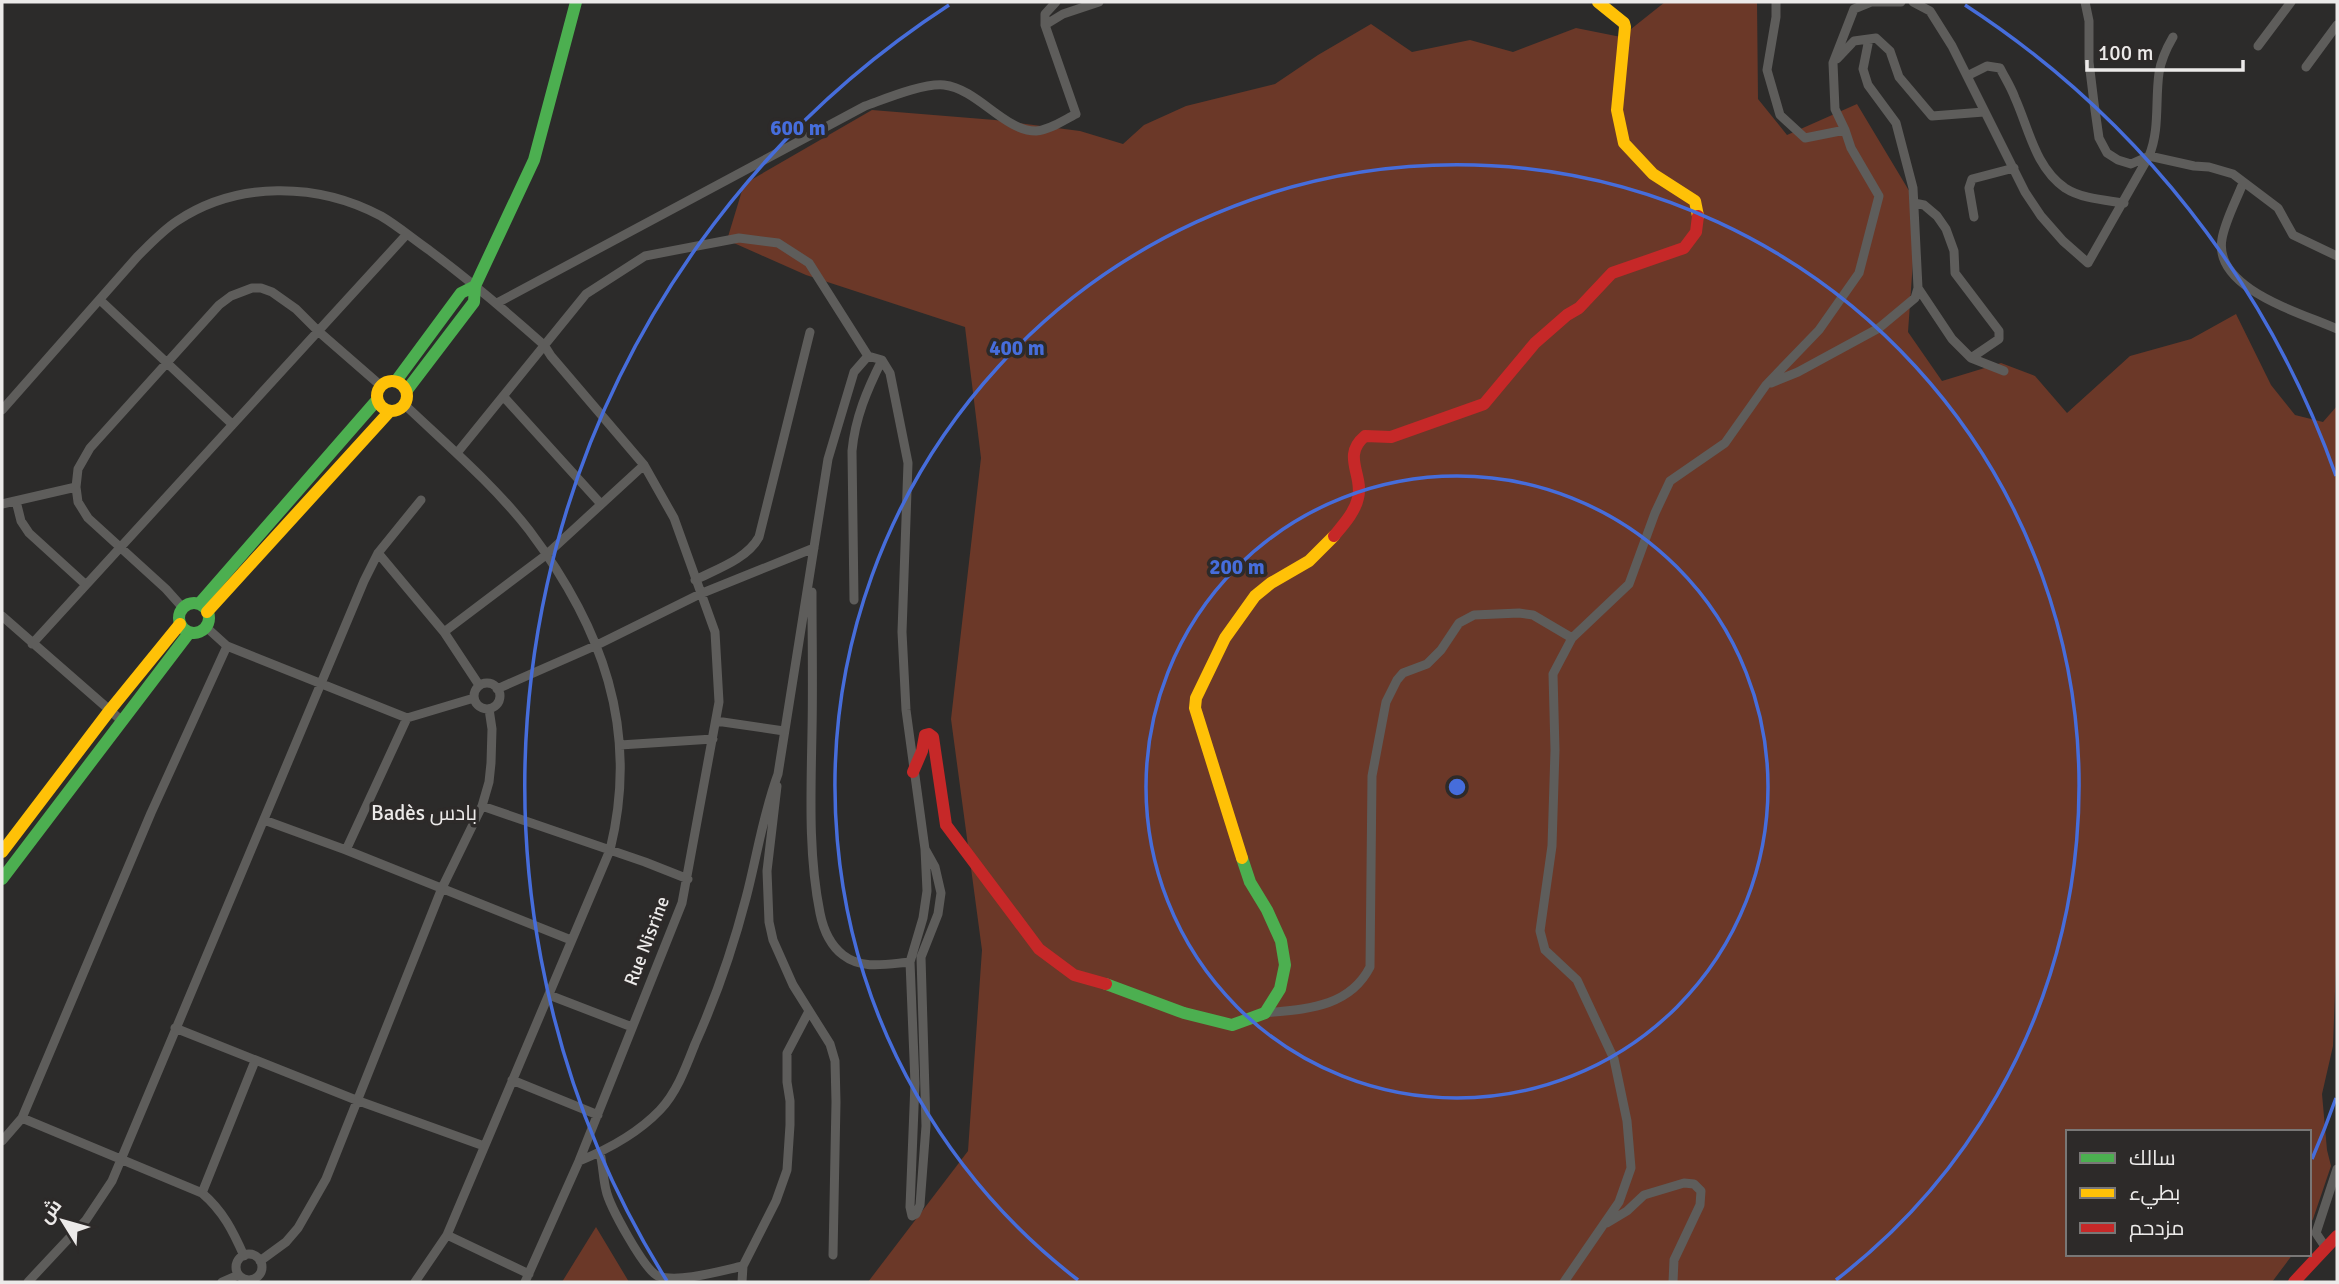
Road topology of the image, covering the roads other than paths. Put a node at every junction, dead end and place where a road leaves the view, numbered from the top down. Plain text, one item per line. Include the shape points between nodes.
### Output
1 (576, 2) edge
2 (1056, 2) edge
3 (1099, 2) edge
4 (1598, 2) edge
5 (1776, 2) edge
6 (1901, 2) edge
7 (1913, 2) edge
8 (2085, 2) edge
9 (2291, 2) edge
10 (1045, 25) junction
11 (2337, 25) edge
12 (2173, 37) dead end
13 (1870, 39) junction
14 (2258, 46) dead end
15 (1833, 63) junction
16 (2306, 67) dead end
17 (1967, 76) junction
18 (1984, 112) junction
19 (1845, 130) junction
20 (2149, 156) junction
21 (2014, 169) junction
22 (2243, 183) junction
23 (2124, 203) junction
24 (1914, 204) junction
25 (1974, 217) dead end
26 (407, 234) junction
27 (2337, 256) edge
28 (475, 286) junction
29 (1918, 288) junction
30 (100, 300) junction
31 (497, 303) junction
32 (2337, 329) edge
33 (318, 331) junction
34 (810, 332) dead end
35 (544, 345) junction
36 (868, 356) junction
37 (1971, 358) junction
38 (881, 360) junction
39 (167, 362) junction
40 (2004, 371) dead end
41 (396, 381) junction
42 (1766, 385) junction
43 (380, 386) junction
44 (407, 390) junction
45 (503, 396) junction
46 (377, 401) junction
47 (405, 405) junction
48 (2, 410) edge
49 (390, 411) junction
50 (232, 424) junction
51 (457, 453) junction
52 (644, 465) junction
53 (303, 486) junction
54 (76, 487) junction
55 (313, 496) junction
56 (421, 500) dead end
57 (16, 501) junction
58 (2, 504) edge
59 (601, 504) junction
60 (120, 547) junction
61 (814, 548) junction
62 (378, 553) junction
63 (546, 555) junction
64 (812, 568) junction
65 (695, 580) junction
66 (85, 584) junction
67 (700, 594) junction
68 (854, 600) dead end
69 (183, 608) junction
70 (203, 608) junction
71 (2, 616) edge
72 (206, 627) junction
73 (184, 628) junction
74 (444, 632) junction
75 (1572, 638) junction
76 (32, 644) junction
77 (597, 645) junction
78 (227, 646) junction
79 (322, 682) junction
80 (480, 685) junction
81 (497, 689) junction
82 (474, 698) junction
83 (489, 709) junction
84 (110, 710) junction
85 (407, 718) junction
86 (121, 720) junction
87 (716, 721) junction
88 (784, 731) junction
89 (713, 739) junction
90 (620, 745) junction
91 (913, 772) junction
92 (778, 774) junction
93 (482, 806) junction
94 (264, 820) junction
95 (925, 849) junction
96 (346, 850) junction
97 (610, 850) junction
98 (2, 852) edge
99 (2, 879) edge
100 (688, 879) junction
101 (442, 888) junction
102 (572, 940) junction
103 (909, 962) junction
104 (549, 995) junction
105 (809, 1011) junction
106 (1265, 1013) junction
107 (632, 1027) junction
108 (175, 1028) junction
109 (255, 1061) junction
110 (512, 1080) junction
111 (356, 1100) junction
112 (598, 1115) junction
113 (22, 1118) junction
114 (2, 1141) edge
115 (484, 1146) junction
116 (600, 1153) junction
117 (121, 1160) junction
118 (579, 1161) junction
119 (2337, 1170) edge
120 (202, 1193) junction
121 (1605, 1224) junction
122 (447, 1234) junction
123 (2337, 1236) edge
124 (2326, 1248) junction
125 (833, 1255) dead end
126 (244, 1256) junction
127 (260, 1261) junction
128 (743, 1266) junction
129 (238, 1275) junction
130 (527, 1278) edge
131 (255, 1281) edge
132 (28, 1282) edge
133 (222, 1282) edge
134 (415, 1282) edge
135 (742, 1282) edge
136 (1564, 1282) edge
137 (1673, 1282) edge
138 (2294, 1282) edge

1 - 28 street via 534,160
2 - 10 street via 1045,14
3 - 10 street
4 - 106 street via 1625,27 1617,110 1624,143 1653,174 1696,201 1700,222 1684,248 1612,273 1535,344 1484,404 1391,437 1359,440 1353,459 1359,497 1348,518 1305,564 1264,587 1225,637 1195,708 1250,882 1281,941 1285,965 1280,989
5 - 19 street via 1768,70 1780,115 1805,138
6 - 15 street via 1871,2 1854,9
7 - 17 street via 1930,11
8 - 20 street via 2099,138 2107,153 2118,160 2131,164
9 - 14 street
10 - 31 street via 1076,114 1035,131 1020,127 970,94 944,85 913,90 865,106
11 - 16 street
12 - 20 street via 2159,74 2156,139
13 - 15 street via 1854,41
13 - 18 street via 1877,38 1890,51 1899,77 1932,116
13 - 24 street via 1863,69 1868,85 1896,123
15 - 19 street via 1835,109
17 - 18 street
17 - 23 street via 1987,66 2000,68 2039,160 2053,177 2082,196
18 - 21 street
19 - 42 street via 1879,196 1859,273 1819,330
20 - 22 street via 2209,167 2233,174
20 - 23 street
21 - 23 street via 2041,216 2088,263
21 - 25 street via 1972,178 1969,188
22 - 27 street via 2278,208 2293,235
22 - 32 street via 2221,240 2225,265 2249,290
24 - 29 street
24 - 37 street via 1924,205 1946,229 1954,251 1955,274 1999,331 1996,342
26 - 28 street, Rue Nisrine
26 - 30 street, Rue Nisrine via 380,216 335,198 284,189 248,192 177,221 137,257
26 - 33 street
28 - 31 street, Rue Nisrine
28 - 41 street via 461,293
28 - 44 street via 474,302
29 - 37 street via 1952,339
29 - 42 street via 1915,298 1879,328
30 - 39 street
30 - 48 street, Rue Nisrine
31 - 35 street, Rue Nisrine
33 - 39 street via 282,297 251,288 219,305
33 - 43 street
33 - 50 street
34 - 65 street via 759,537 746,553
35 - 36 street via 586,295 645,256 739,238 778,243 809,263
35 - 45 street
35 - 52 street, Rue Nisrine
36 - 38 street
36 - 61 street via 854,372 828,459
37 - 40 street
38 - 68 street via 854,427
38 - 91 street via 890,373 908,463 902,632
39 - 50 street
39 - 54 street via 90,448 78,469
41 - 43 street
41 - 44 street
42 - 75 street via 1725,443 1670,481 1629,584
43 - 46 street
44 - 47 street
45 - 51 street
45 - 59 street
46 - 49 street
46 - 53 street
47 - 49 street
47 - 51 street
49 - 55 street
50 - 60 street
51 - 63 street
52 - 59 street
52 - 65 street, Rue Nisrine via 674,518
53 - 55 street
53 - 70 street
54 - 57 street
54 - 60 street via 82,510
55 - 70 street
56 - 62 street
57 - 58 street
57 - 66 street via 29,533
59 - 63 street
60 - 66 street
60 - 69 street
61 - 64 street
61 - 67 street
62 - 74 street
62 - 79 street
63 - 74 street
63 - 77 street
64 - 88 street
64 - 103 street via 811,785 820,913 833,944 848,959 867,965
65 - 67 street, Rue Nisrine
66 - 76 street
67 - 77 street
67 - 87 street, Rue Nisrine via 715,632
69 - 70 street via 191,604
69 - 73 street via 178,618
70 - 72 street via 209,620
71 - 76 street
72 - 73 street via 195,634
72 - 78 street
73 - 84 street
73 - 86 street
74 - 80 street
75 - 106 street via 1533,615 1474,615 1459,623 1427,664 1403,673 1386,702 1372,776 1370,967 1353,992 1313,1008
75 - 121 street via 1553,674 1552,845 1540,930 1545,950 1577,980 1614,1059 1631,1168
76 - 84 street
77 - 81 street
77 - 90 street via 618,718
78 - 79 street
78 - 113 street
79 - 85 street
79 - 94 street
80 - 81 street
80 - 82 street
81 - 83 street via 499,699
82 - 83 street via 480,707
82 - 85 street
83 - 93 street via 491,763
84 - 86 street
84 - 98 street
85 - 96 street
86 - 99 street
87 - 88 street
87 - 89 street, Rue Nisrine
88 - 92 street
89 - 90 street
89 - 100 street, Rue Nisrine
90 - 97 street via 618,819
91 - 95 street
91 - 106 street via 929,734 946,825 1039,949 1074,975 1232,1025
92 - 105 street via 767,871 769,922 785,967
92 - 116 street via 719,986 685,1069 649,1120
93 - 97 street
93 - 101 street
94 - 96 street
94 - 108 street
95 - 103 street via 925,905
95 - 103 street via 941,893 921,957 926,1126 920,1205 912,1216 915,1083
96 - 101 street
97 - 100 street
97 - 102 street
100 - 107 street, Rue Nisrine
101 - 102 street
101 - 111 street
102 - 104 street
104 - 107 street
104 - 110 street
105 - 125 street via 830,1044 836,1072
105 - 128 street via 787,1053 787,1170
107 - 112 street, Rue Nisrine
108 - 109 street
108 - 117 street
109 - 111 street
109 - 120 street
110 - 112 street
110 - 115 street
111 - 115 street
111 - 127 street via 312,1206 286,1242
112 - 118 street, Rue Nisrine
113 - 114 street
113 - 117 street
115 - 122 street
116 - 118 street
116 - 128 street via 611,1204 640,1258 654,1274 674,1278
117 - 120 street
117 - 132 street via 86,1220
118 - 130 street, Rue Nisrine
119 - 124 street via 2316,1233
120 - 126 street via 231,1226
121 - 136 street
121 - 137 street via 1644,1195 1694,1184 1701,1191 1700,1205 1674,1260
122 - 130 street
122 - 134 street
123 - 124 street
124 - 138 street
126 - 127 street via 253,1255
126 - 129 street via 237,1262
127 - 131 street via 261,1273
128 - 135 street
129 - 131 street
129 - 133 street

